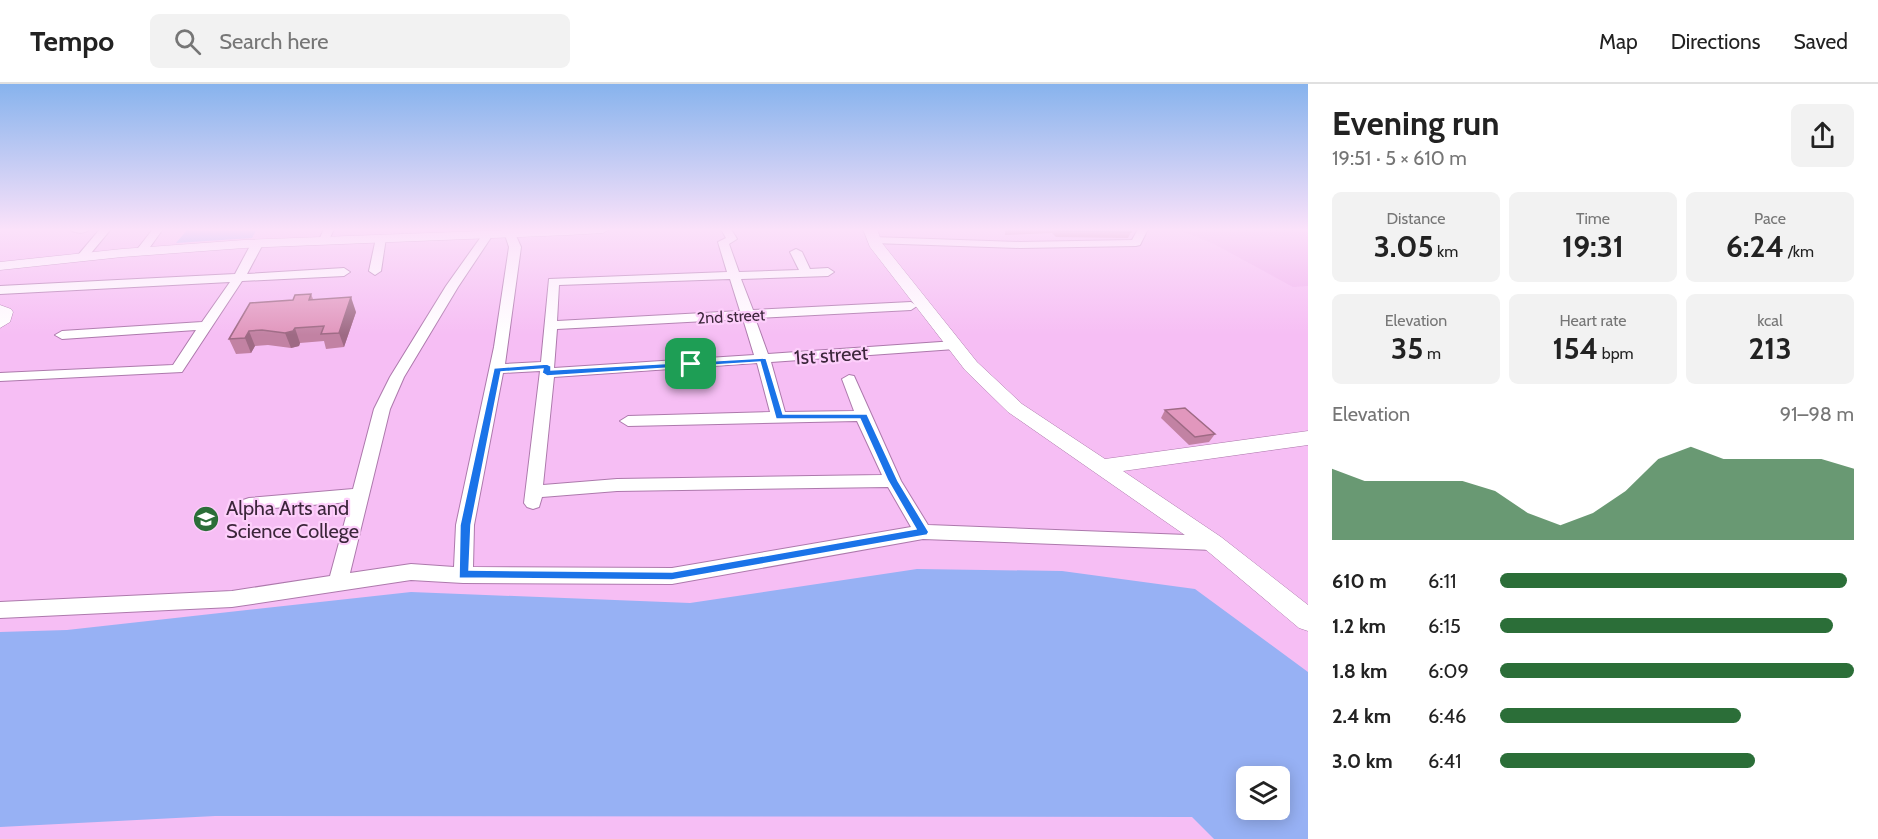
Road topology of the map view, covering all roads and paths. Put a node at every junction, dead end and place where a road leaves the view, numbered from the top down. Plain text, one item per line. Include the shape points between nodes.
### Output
1 (247, 264) edge
2 (376, 264) edge
3 (468, 264) edge
4 (512, 264) edge
5 (731, 264) edge
6 (802, 264) edge
7 (894, 264) edge
8 (375, 271) dead end
9 (344, 272) dead end
10 (828, 272) dead end
11 (806, 273) junction
12 (241, 276) junction
13 (735, 276) junction
14 (0, 290) edge
15 (911, 306) dead end
16 (0, 310) edge
17 (748, 316) junction
18 (0, 323) edge
19 (550, 325) junction
20 (204, 326) junction
21 (62, 335) dead end
22 (955, 345) junction
23 (763, 360) junction
24 (497, 369) junction
25 (547, 370) junction
26 (1, 379) edge
27 (849, 379) dead end
28 (863, 416) junction
29 (779, 417) junction
30 (628, 421) dead end
31 (1308, 438) edge
32 (1102, 467) junction
33 (893, 481) junction
34 (360, 495) junction
35 (249, 504) dead end
36 (923, 532) junction
37 (1213, 543) junction
38 (463, 575) junction
39 (338, 583) junction
40 (0, 610) edge
41 (1308, 620) edge

1 - 12 street
2 - 8 street
3 - 34 street via 397,376 382,409
4 - 24 street
5 - 13 street
6 - 11 street
7 - 22 street
9 - 12 street
10 - 11 street
11 - 13 street
12 - 14 street
12 - 20 street
13 - 17 street
13 - 19 street via 553,282
15 - 17 street, 2nd street
16 - 18 street via 4,312
17 - 19 street, 2nd street
17 - 23 street
19 - 25 street
20 - 21 street
20 - 26 street via 177,369
22 - 23 street, 1st street
22 - 32 street via 1015,408
23 - 25 street, 1st street
23 - 29 street
24 - 25 street, 1st street
24 - 38 street via 465,525
25 - 33 street via 534,498 617,485
27 - 28 street
28 - 29 street
28 - 33 street
29 - 30 street
31 - 32 street
32 - 37 street
33 - 36 street
34 - 35 street
34 - 39 street
36 - 37 street
36 - 38 street via 672,576
37 - 41 street
38 - 39 street via 411,572
39 - 40 street via 232,599

